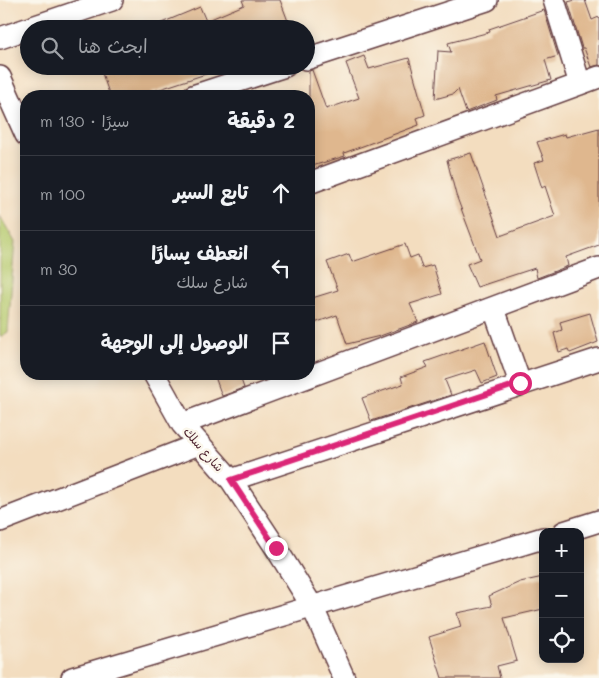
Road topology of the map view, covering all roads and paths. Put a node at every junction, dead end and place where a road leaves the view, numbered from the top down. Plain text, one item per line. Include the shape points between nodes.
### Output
1 (112, 0) edge
2 (487, 0) edge
3 (554, 0) edge
4 (53, 20) edge
5 (20, 31) edge
6 (0, 38) edge
7 (315, 56) edge
8 (257, 75) edge
9 (0, 77) edge
10 (589, 81) edge
11 (211, 90) edge
12 (20, 121) edge
13 (315, 181) edge
14 (599, 268) edge
15 (494, 309) junction
16 (599, 359) edge
17 (315, 375) edge
18 (157, 380) edge
19 (301, 380) edge
20 (520, 383) junction
21 (182, 424) junction
22 (199, 444) junction
23 (231, 480) junction
24 (0, 521) edge
25 (599, 521) edge
26 (577, 528) edge
27 (539, 539) edge
28 (312, 606) junction
29 (72, 678) edge
30 (344, 678) edge

1 - 4 street
2 - 7 street
3 - 10 street
5 - 6 street
8 - 11 street
9 - 12 street
10 - 13 street
14 - 15 street
15 - 17 street
15 - 20 street
16 - 20 street
18 - 21 street, شارع سلك
19 - 21 street
20 - 23 street
21 - 22 street, شارع سلك
22 - 23 street, شارع سلك
22 - 24 street
23 - 28 street, شارع سلك
25 - 26 street
27 - 28 street
28 - 29 street
28 - 30 street, شارع سلك

